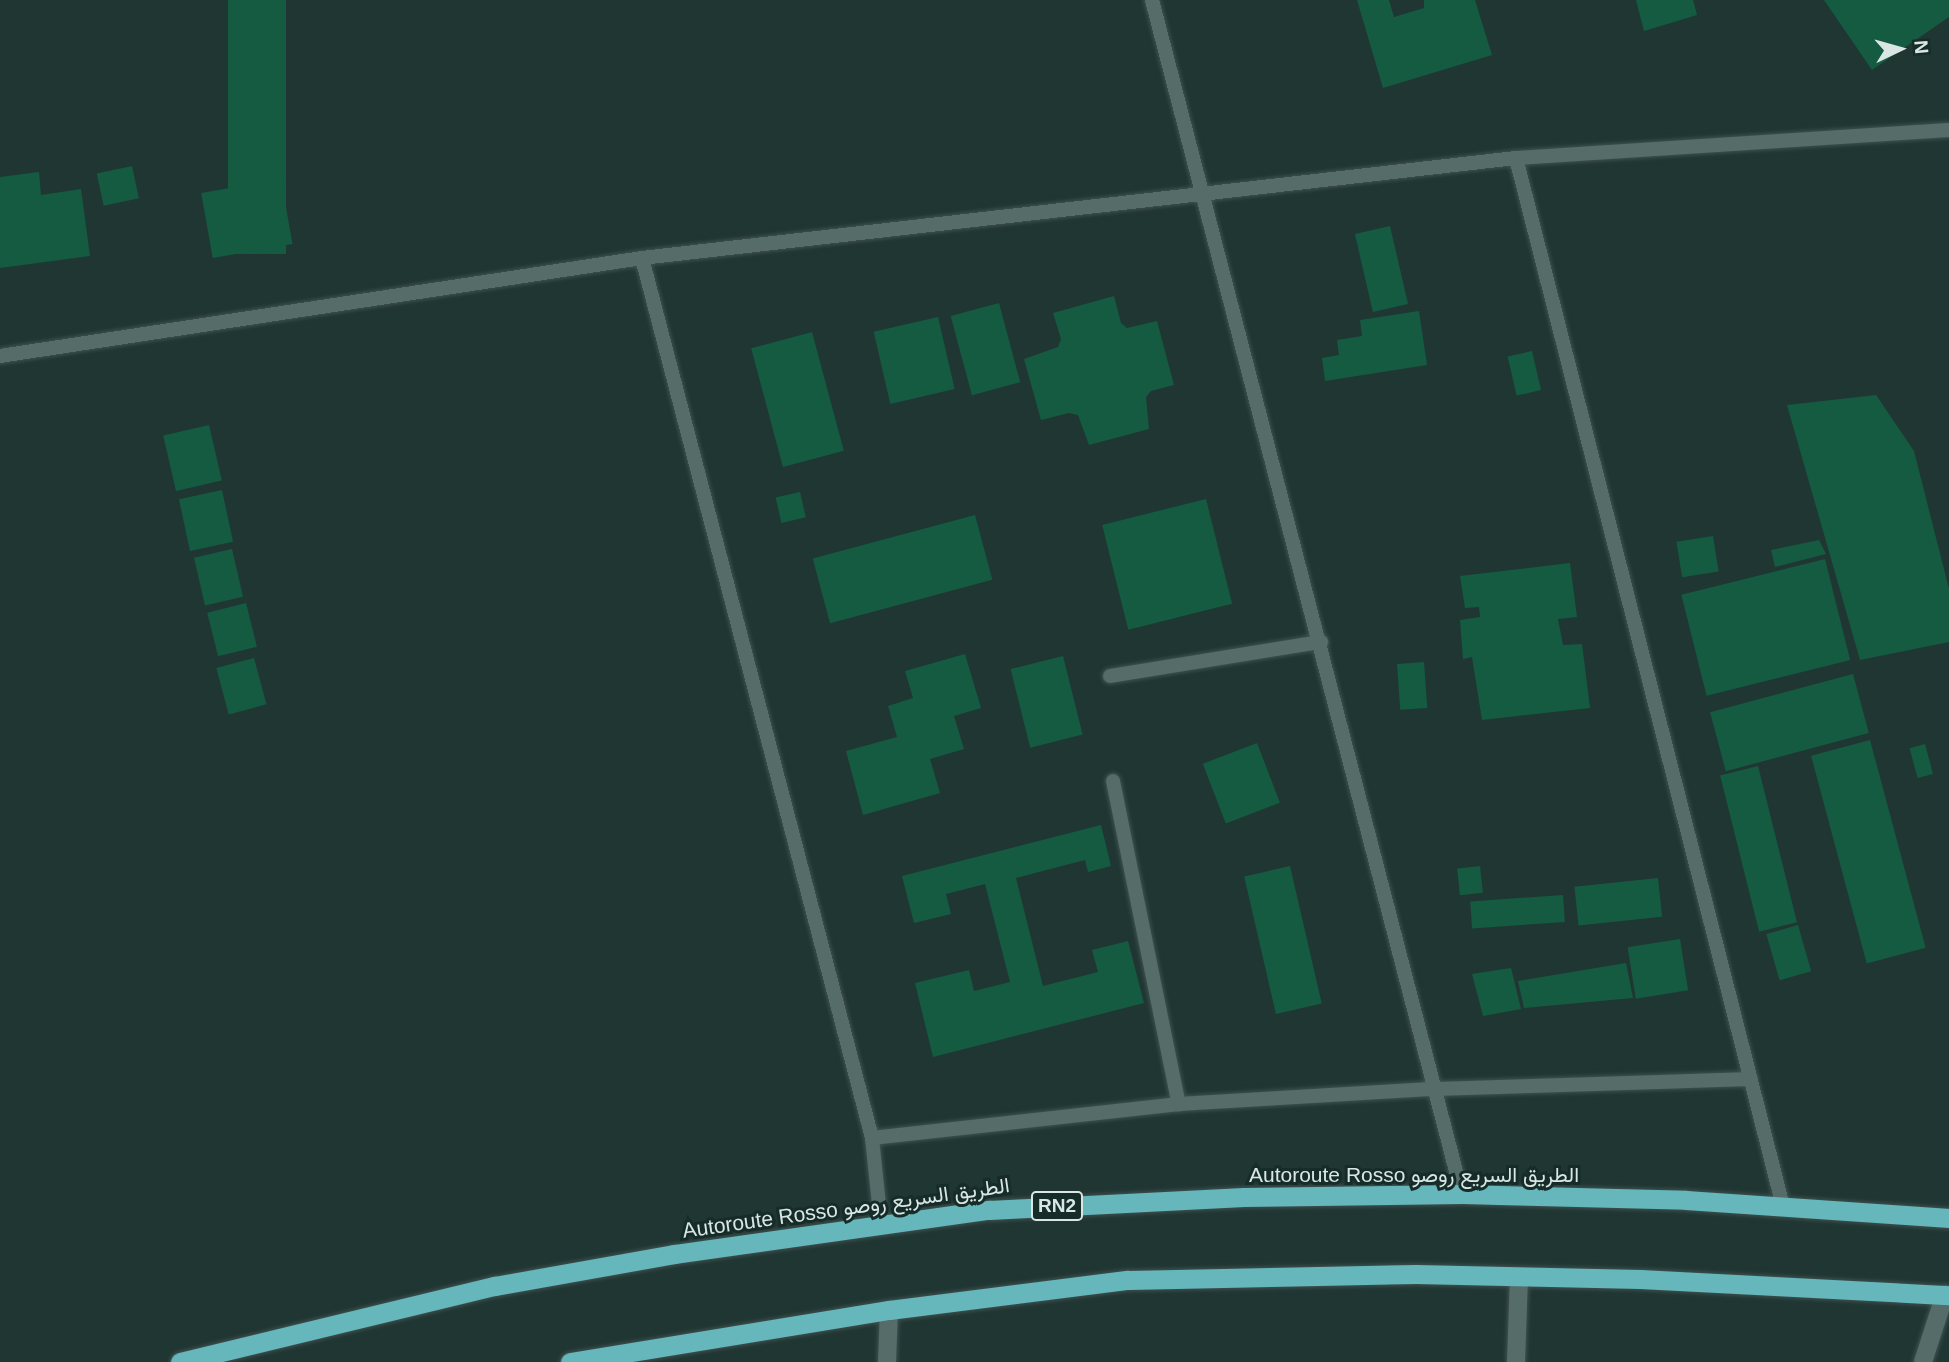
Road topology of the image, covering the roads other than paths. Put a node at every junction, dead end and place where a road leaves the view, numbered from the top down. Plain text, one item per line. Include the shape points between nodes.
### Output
1 (1152, 0) edge
2 (1949, 130) edge
3 (1516, 158) junction
4 (1206, 193) junction
5 (642, 258) junction
6 (0, 356) edge
7 (1321, 642) junction
8 (1110, 676) dead end
9 (1113, 781) dead end
10 (1751, 1079) junction
11 (1435, 1089) junction
12 (1178, 1104) junction
13 (872, 1138) junction
14 (1462, 1194) junction
15 (1783, 1206) junction
16 (1949, 1218) edge
17 (881, 1223) junction
18 (1519, 1277) junction
19 (1947, 1295) edge
20 (889, 1310) junction
21 (612, 1358) edge
22 (180, 1362) edge
23 (570, 1362) edge
24 (887, 1362) edge
25 (1516, 1362) edge
26 (1923, 1362) edge

1 - 4 lane
2 - 3 lane
3 - 4 lane
3 - 10 lane
4 - 5 lane
4 - 7 lane
5 - 6 lane
5 - 13 lane
7 - 8 lane
7 - 11 lane
9 - 12 lane
10 - 11 lane
10 - 15 lane
11 - 12 lane
11 - 14 lane
12 - 13 lane
13 - 17 lane
14 - 15 highway, Autoroute Rosso الطريق السريع روصو / RN2
14 - 17 highway, Autoroute Rosso الطريق السريع روصو / RN2 via 1115,1202
15 - 16 highway, Autoroute Rosso الطريق السريع روصو / RN2
17 - 22 highway, Autoroute Rosso الطريق السريع روصو / RN2 via 495,1286
18 - 19 highway
18 - 20 highway via 1416,1274 1128,1280
18 - 25 street
19 - 26 street
20 - 21 highway
20 - 24 street
21 - 23 highway

